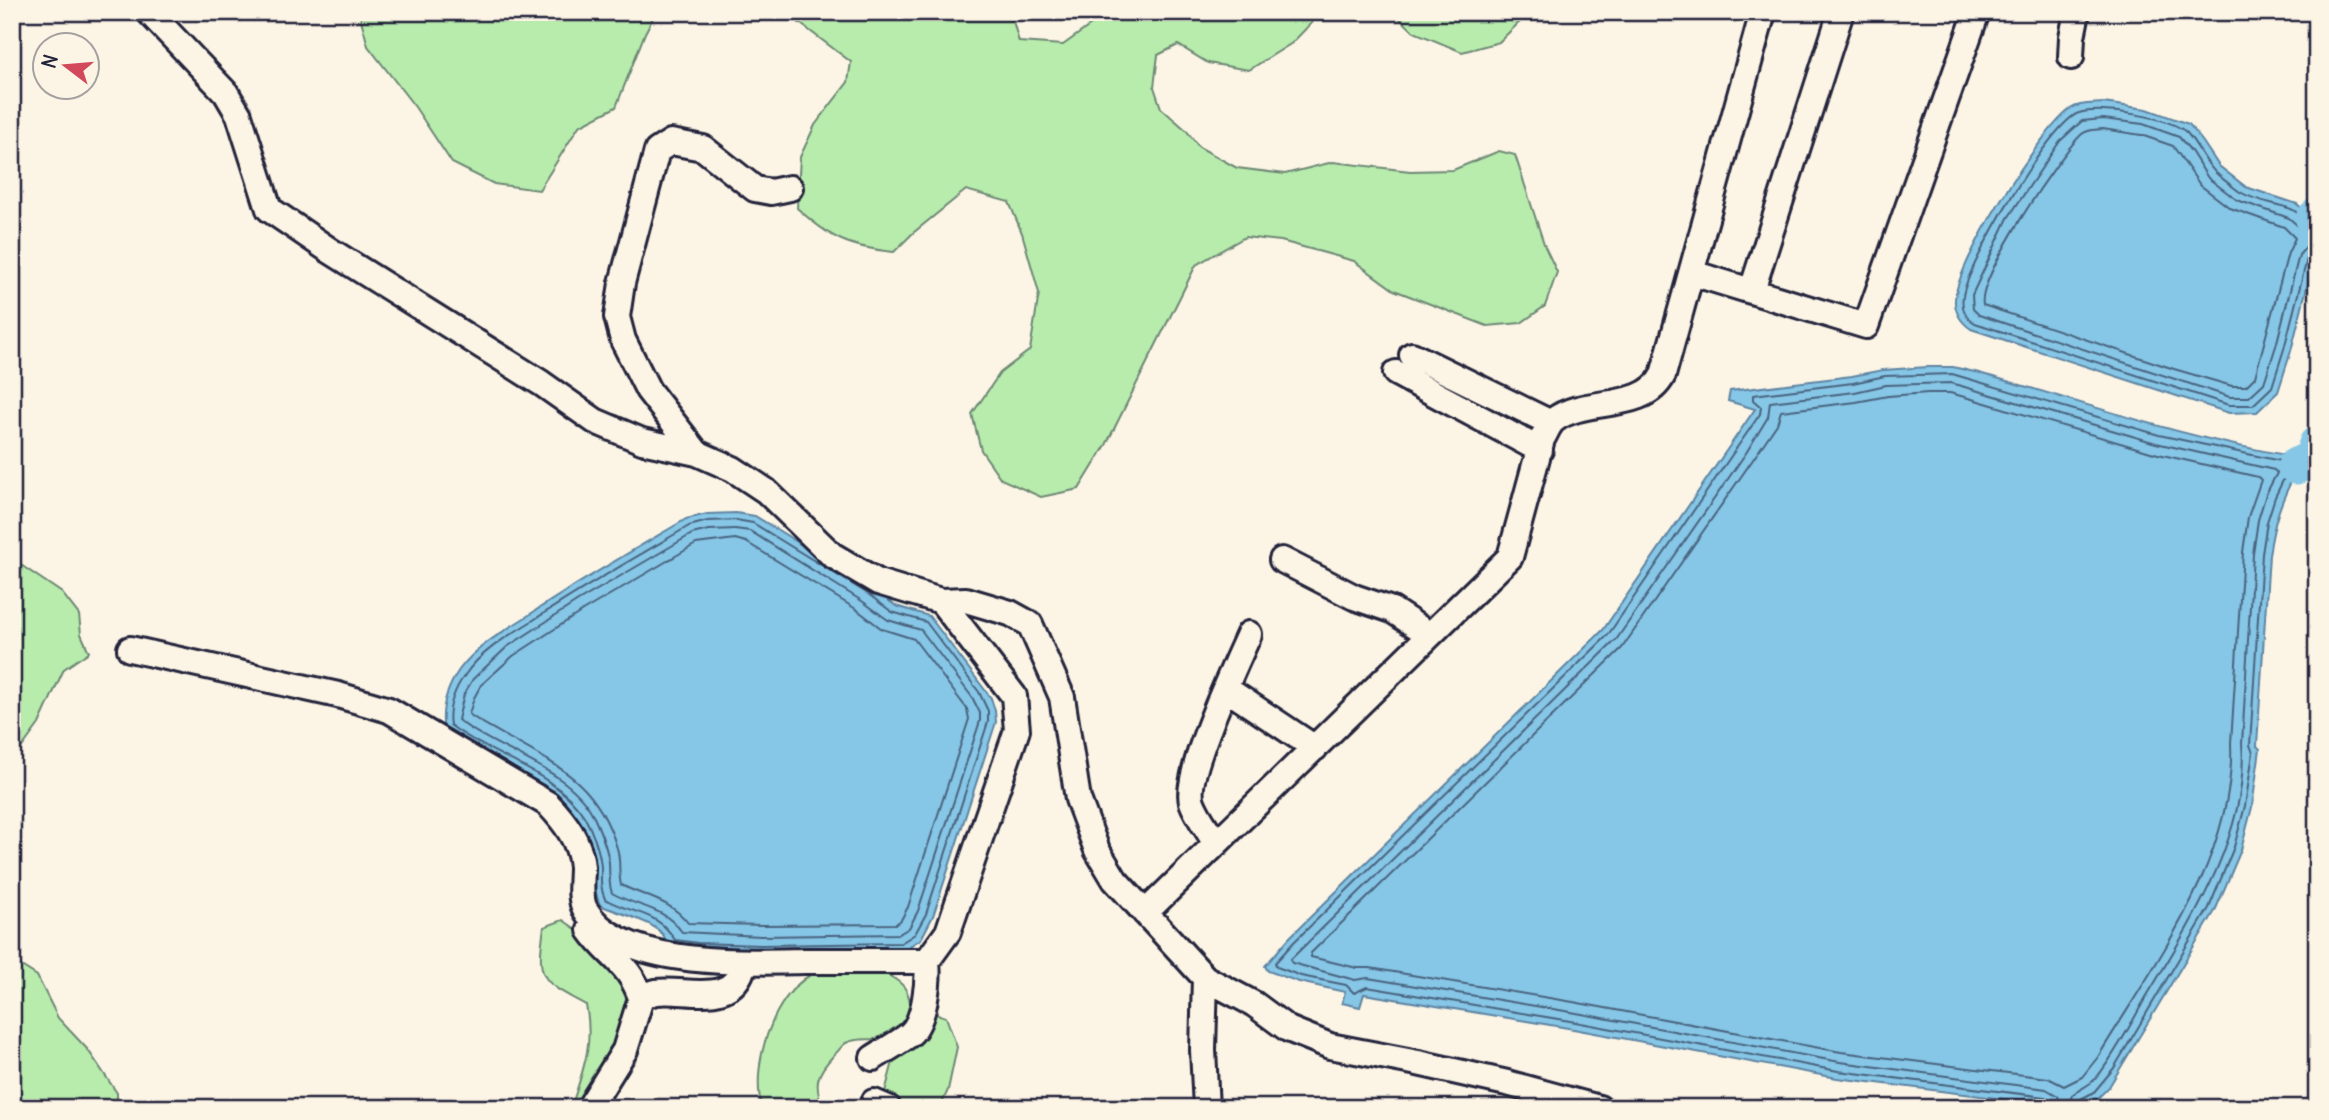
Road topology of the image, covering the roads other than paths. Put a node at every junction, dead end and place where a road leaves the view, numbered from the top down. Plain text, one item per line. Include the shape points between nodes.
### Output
1 (149, 12) edge
2 (1763, 12) edge
3 (1841, 12) edge
4 (1977, 12) edge
5 (2077, 12) edge
6 (2071, 57) dead end
7 (790, 188) dead end
8 (1692, 273) junction
9 (1752, 290) junction
10 (1412, 355) dead end
11 (1396, 373) dead end
12 (1551, 422) junction
13 (1540, 450) junction
14 (697, 453) junction
15 (1282, 560) dead end
16 (941, 601) junction
17 (1249, 634) dead end
18 (1430, 635) junction
19 (130, 649) dead end
20 (1225, 688) junction
21 (1315, 748) junction
22 (1216, 844) junction
23 (585, 908) junction
24 (1145, 913) junction
25 (927, 961) junction
26 (744, 963) junction
27 (1205, 978) junction
28 (641, 998) junction
29 (873, 1058) dead end
30 (589, 1108) edge
31 (1206, 1108) edge
32 (1599, 1108) edge

1 - 14 street via 226,93 239,115 269,209 595,421 642,441
2 - 8 street
3 - 9 street
4 - 9 street via 1866,326
5 - 6 street
7 - 14 street via 755,189 704,148 671,142 657,151 617,317 648,390
8 - 9 street
8 - 12 street via 1657,387 1564,414
10 - 12 street
11 - 13 street
12 - 13 street
13 - 18 street via 1510,557
14 - 16 street via 766,491 832,555 878,582
15 - 18 street via 1354,597 1392,610
16 - 24 street via 966,600 1030,624 1062,697 1078,799 1097,850 1115,880
16 - 25 street via 1014,696 1017,730 948,932
17 - 20 street
18 - 21 street
19 - 23 street via 389,710 548,804 575,839
20 - 21 street
20 - 22 street via 1192,778 1191,800
21 - 22 street
22 - 24 street
23 - 26 street via 608,931 649,951
23 - 28 street via 588,928 629,971
24 - 27 street
25 - 26 street
25 - 29 street via 928,985 912,1032
26 - 28 street via 741,976 724,990 654,992
27 - 31 street
27 - 32 street via 1254,1004 1288,1029 1329,1046 1418,1062
28 - 30 street via 625,1050

